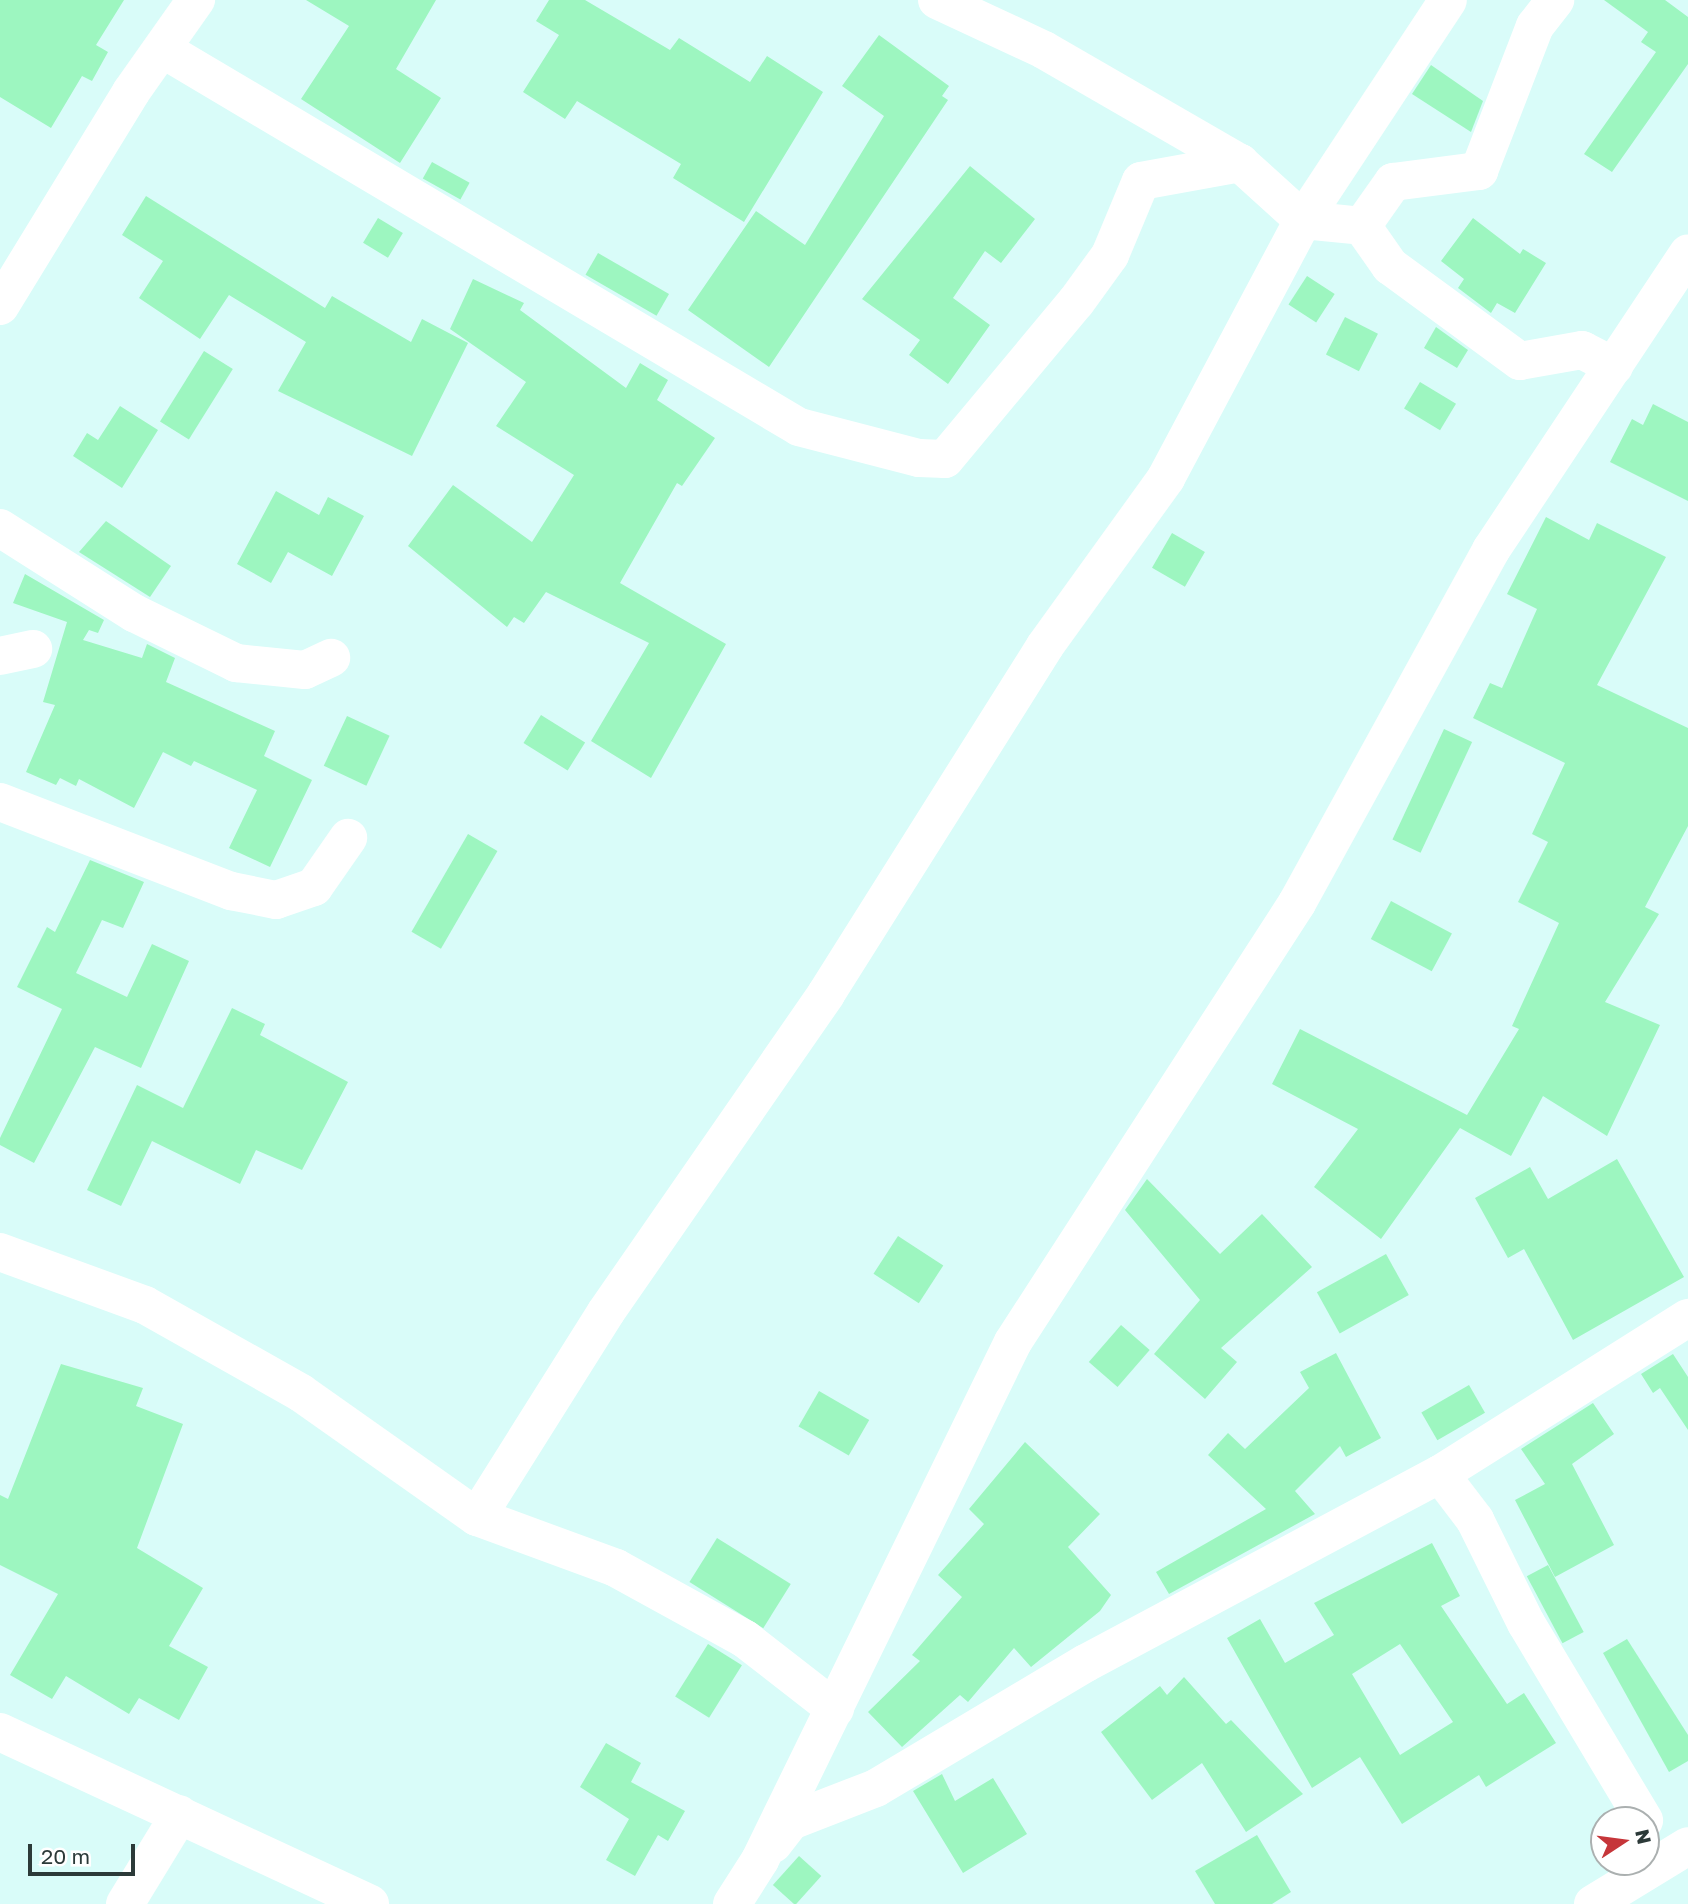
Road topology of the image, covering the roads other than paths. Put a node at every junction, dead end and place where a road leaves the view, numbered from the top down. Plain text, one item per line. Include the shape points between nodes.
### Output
1 (196, 0) edge
2 (937, 0) edge
3 (1448, 0) edge
4 (1555, 0) edge
5 (164, 50) junction
6 (1240, 163) junction
7 (1303, 220) junction
8 (1362, 226) junction
9 (1688, 254) edge
10 (0, 306) edge
11 (1614, 366) junction
12 (0, 528) edge
13 (331, 658) dead end
14 (0, 802) edge
15 (348, 838) dead end
16 (0, 1252) edge
17 (1688, 1318) edge
18 (1440, 1474) junction
19 (477, 1517) junction
20 (835, 1709) junction
21 (0, 1732) edge
22 (1636, 1806) edge
23 (180, 1814) junction
24 (1660, 1836) edge
25 (1677, 1852) edge
26 (760, 1860) junction
27 (125, 1904) edge
28 (370, 1904) edge
29 (732, 1904) edge
30 (1593, 1904) edge

1 - 5 street
2 - 6 street via 1044,50
3 - 7 street
4 - 8 street via 1535,26 1479,171 1393,182
5 - 6 street via 799,427 919,458 945,460 1076,302 1110,254 1142,181
5 - 10 street
6 - 7 street
7 - 8 street
7 - 19 street via 1166,478 1045,646 825,994 606,1312
8 - 11 street via 1390,266 1520,361 1582,350
9 - 11 street
11 - 20 street via 1491,550 1297,903 1013,1342
12 - 13 street via 134,613 236,663 305,670
14 - 15 street via 231,891 276,900 314,887
16 - 19 street via 145,1305 301,1393
17 - 18 street
18 - 22 street via 1475,1520 1526,1623
18 - 26 street via 1086,1663 876,1788 791,1821
19 - 20 street via 616,1567 745,1639
20 - 26 street
21 - 23 street
23 - 27 street
23 - 28 street
24 - 25 street
25 - 30 street
26 - 29 street

